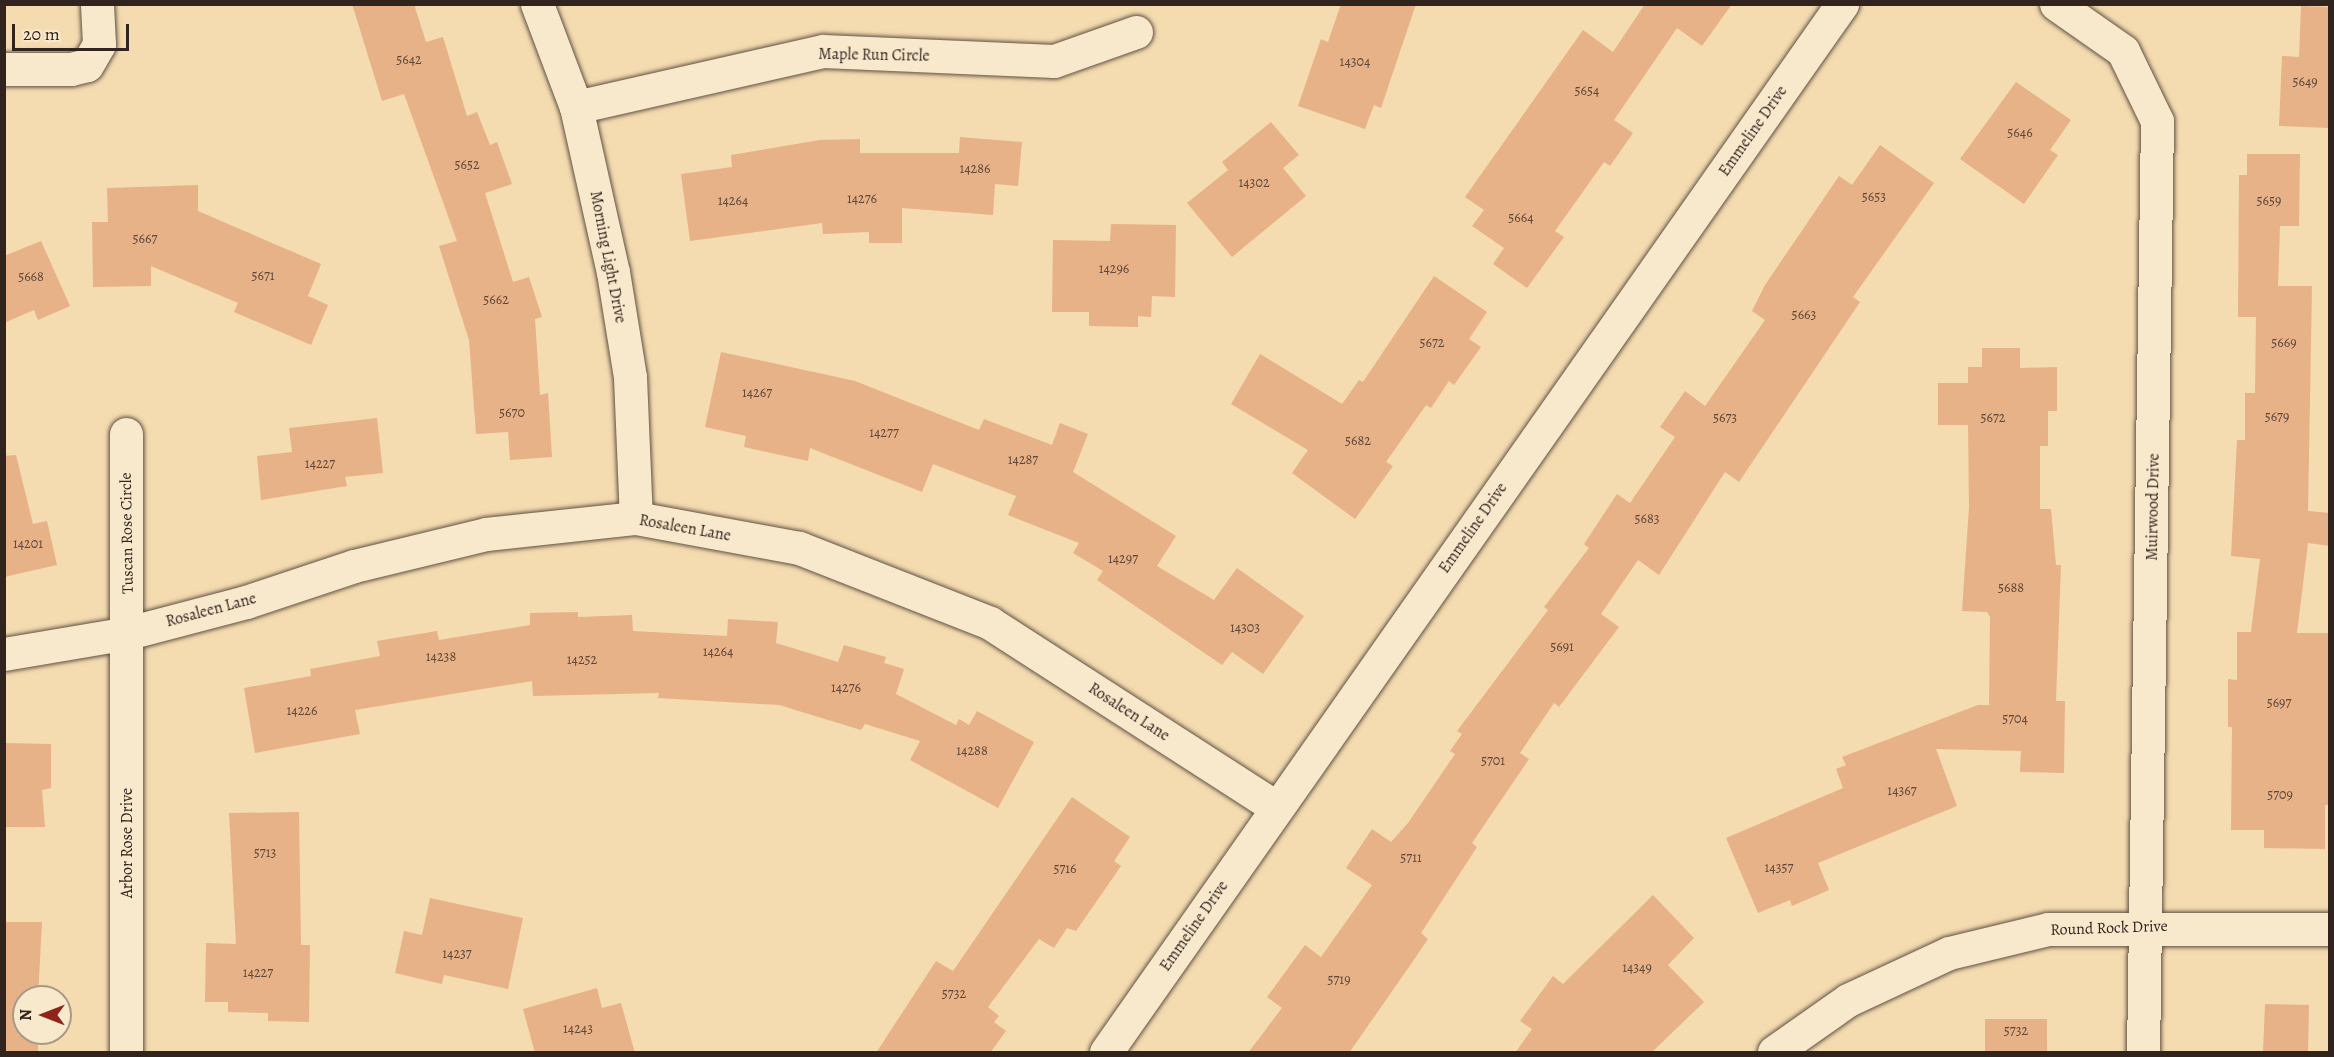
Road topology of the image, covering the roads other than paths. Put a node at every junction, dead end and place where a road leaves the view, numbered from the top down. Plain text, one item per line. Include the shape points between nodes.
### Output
1 (97, 4) edge
2 (537, 4) edge
3 (1842, 4) edge
4 (2056, 4) edge
5 (1136, 32) dead end
6 (4, 69) edge
7 (576, 107) junction
8 (126, 434) dead end
9 (636, 518) junction
10 (128, 633) junction
11 (4, 654) edge
12 (1276, 807) junction
13 (2148, 926) junction
14 (2330, 929) edge
15 (126, 1053) edge
16 (1106, 1053) edge
17 (1774, 1053) edge
18 (2143, 1053) edge

1 - 6 street via 99,44 87,65 71,69
2 - 7 street, Morning Light Drive
3 - 12 street, Emmeline Drive
4 - 13 street, Muirwood Drive via 2123,51 2157,121
5 - 7 street, Maple Run Circle via 1053,61 823,51
7 - 9 street, Morning Light Drive via 614,272 630,377
8 - 10 street, Tuscan Rose Circle
9 - 10 street, Rosaleen Lane via 486,534 354,566
9 - 12 street, Rosaleen Lane via 799,548 990,623
10 - 11 street, Rosaleen Lane
10 - 15 street, Arbor Rose Drive
12 - 16 street, Emmeline Drive
13 - 14 street, Round Rock Drive
13 - 17 street, Round Rock Drive via 2048,929 1949,953 1848,1000
13 - 18 street, Muirwood Drive

